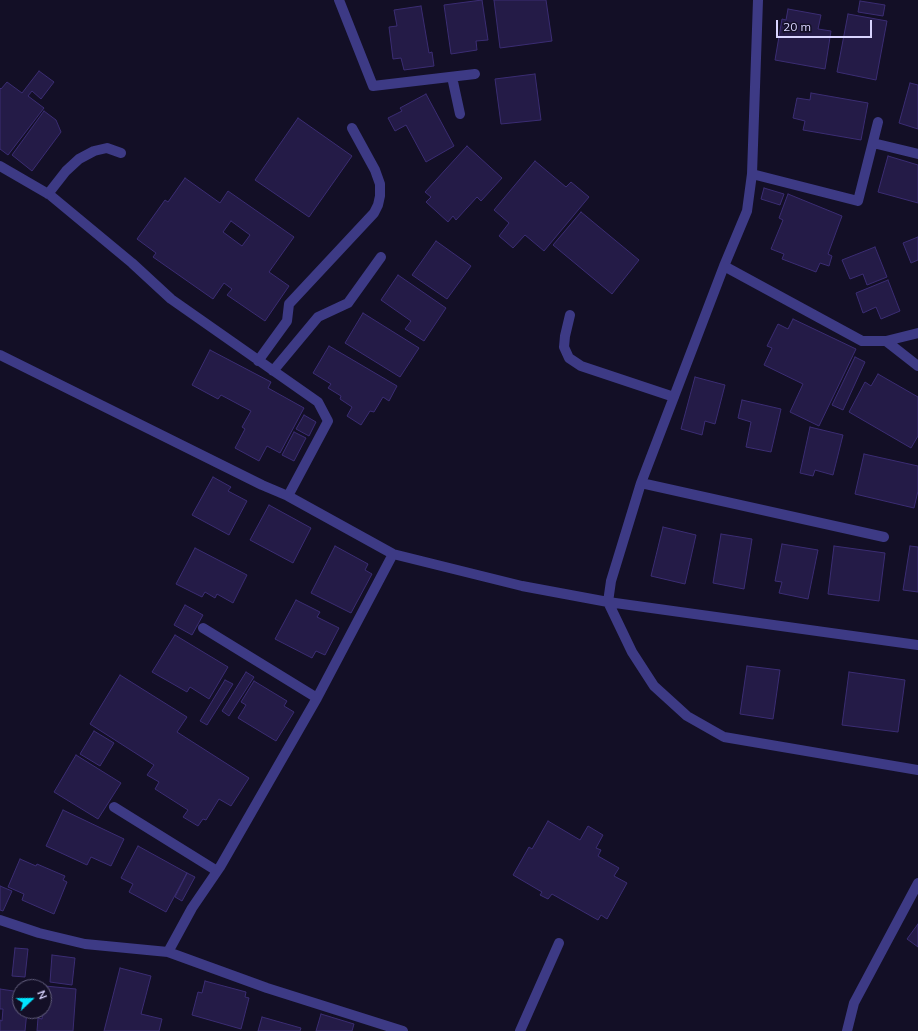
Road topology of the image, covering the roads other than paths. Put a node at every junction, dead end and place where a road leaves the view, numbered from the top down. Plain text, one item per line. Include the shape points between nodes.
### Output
1 (339, 0) edge
2 (758, 0) edge
3 (475, 74) dead end
4 (452, 77) junction
5 (460, 114) dead end
6 (878, 122) dead end
7 (352, 128) dead end
8 (873, 142) junction
9 (121, 153) dead end
10 (918, 154) edge
11 (0, 166) edge
12 (752, 174) junction
13 (48, 194) junction
14 (381, 257) dead end
15 (724, 266) junction
16 (570, 315) dead end
17 (918, 333) edge
18 (886, 341) junction
19 (0, 356) edge
20 (258, 361) junction
21 (918, 366) edge
22 (273, 371) junction
23 (674, 398) junction
24 (641, 483) junction
25 (288, 496) junction
26 (884, 537) dead end
27 (393, 554) junction
28 (608, 602) junction
29 (203, 628) dead end
30 (918, 645) edge
31 (317, 698) junction
32 (918, 770) edge
33 (114, 807) dead end
34 (217, 871) junction
35 (918, 883) edge
36 (0, 920) edge
37 (559, 943) dead end
38 (168, 952) junction
39 (403, 1031) edge
40 (520, 1031) edge
41 (846, 1031) edge

1 - 4 street via 373,86
2 - 12 street
3 - 4 street
4 - 5 street
6 - 8 street
7 - 20 street via 380,184 378,205 374,213 289,304 287,321
8 - 10 street
8 - 12 street via 858,201
9 - 13 street via 107,148 79,158
11 - 13 street
12 - 15 street via 747,211
13 - 20 street via 132,263 171,299
14 - 22 street via 348,303 318,316
15 - 18 street via 862,341
15 - 23 street
16 - 23 street via 564,347 569,358 581,366
17 - 18 street
18 - 21 street
19 - 25 street
20 - 22 street
22 - 25 street via 318,402 328,421
23 - 24 street
24 - 26 street
24 - 28 street via 611,581
25 - 27 street
27 - 28 street via 522,586
27 - 31 street
28 - 30 street
28 - 32 street via 632,652 654,686 687,716 724,737
29 - 31 street
31 - 34 street
33 - 34 street
34 - 38 street via 192,908
35 - 41 street via 854,1003
36 - 38 street via 85,944
37 - 40 street
38 - 39 street via 267,988

